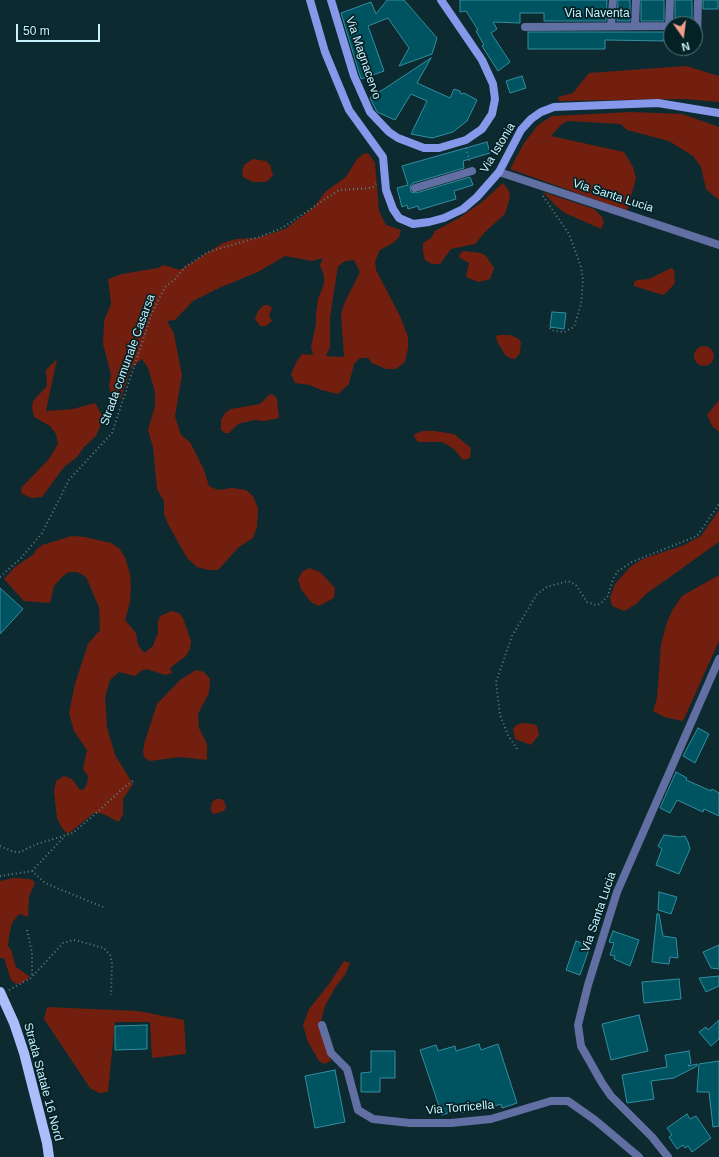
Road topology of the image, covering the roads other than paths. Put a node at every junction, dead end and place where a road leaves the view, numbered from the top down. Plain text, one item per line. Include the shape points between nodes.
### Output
1 (310, 0) edge
2 (331, 0) edge
3 (441, 0) edge
4 (613, 0) edge
5 (636, 0) edge
6 (670, 0) edge
7 (698, 0) edge
8 (698, 16) edge
9 (612, 26) junction
10 (635, 26) junction
11 (525, 27) dead end
12 (700, 110) junction
13 (719, 113) edge
14 (719, 118) edge
15 (472, 171) dead end
16 (499, 172) junction
17 (415, 188) dead end
18 (719, 245) edge
19 (719, 659) edge
20 (0, 993) edge
21 (322, 1025) dead end
22 (49, 1157) edge
23 (639, 1157) edge
24 (668, 1157) edge

1 - 16 street, Via Istonia via 325,52 346,103 383,158 388,198 392,209 400,218 413,224 420,224 444,218 463,209
2 - 3 street, Via Magnacervo via 354,76 370,112 398,138 424,148 439,148 463,141 482,129 492,114 495,99 493,84 482,60
4 - 9 street
5 - 10 street
6 - 10 street, Via Naventa via 669,26
7 - 8 street
9 - 10 street, Via Naventa
9 - 11 street, Via Naventa
12 - 13 street, Via Istonia
12 - 14 street
12 - 16 street, Via Istonia via 658,103 554,107 531,119 522,130
15 - 17 street
16 - 18 street, Via Santa Lucia
19 - 24 street, Via Santa Lucia via 617,892 578,1025 581,1046 602,1083
20 - 22 main road, Strada Statale 16 Nord via 24,1053
21 - 23 street, Via Torricella via 331,1053 347,1069 358,1110 373,1119 410,1124 451,1123 491,1119 551,1101 568,1101

